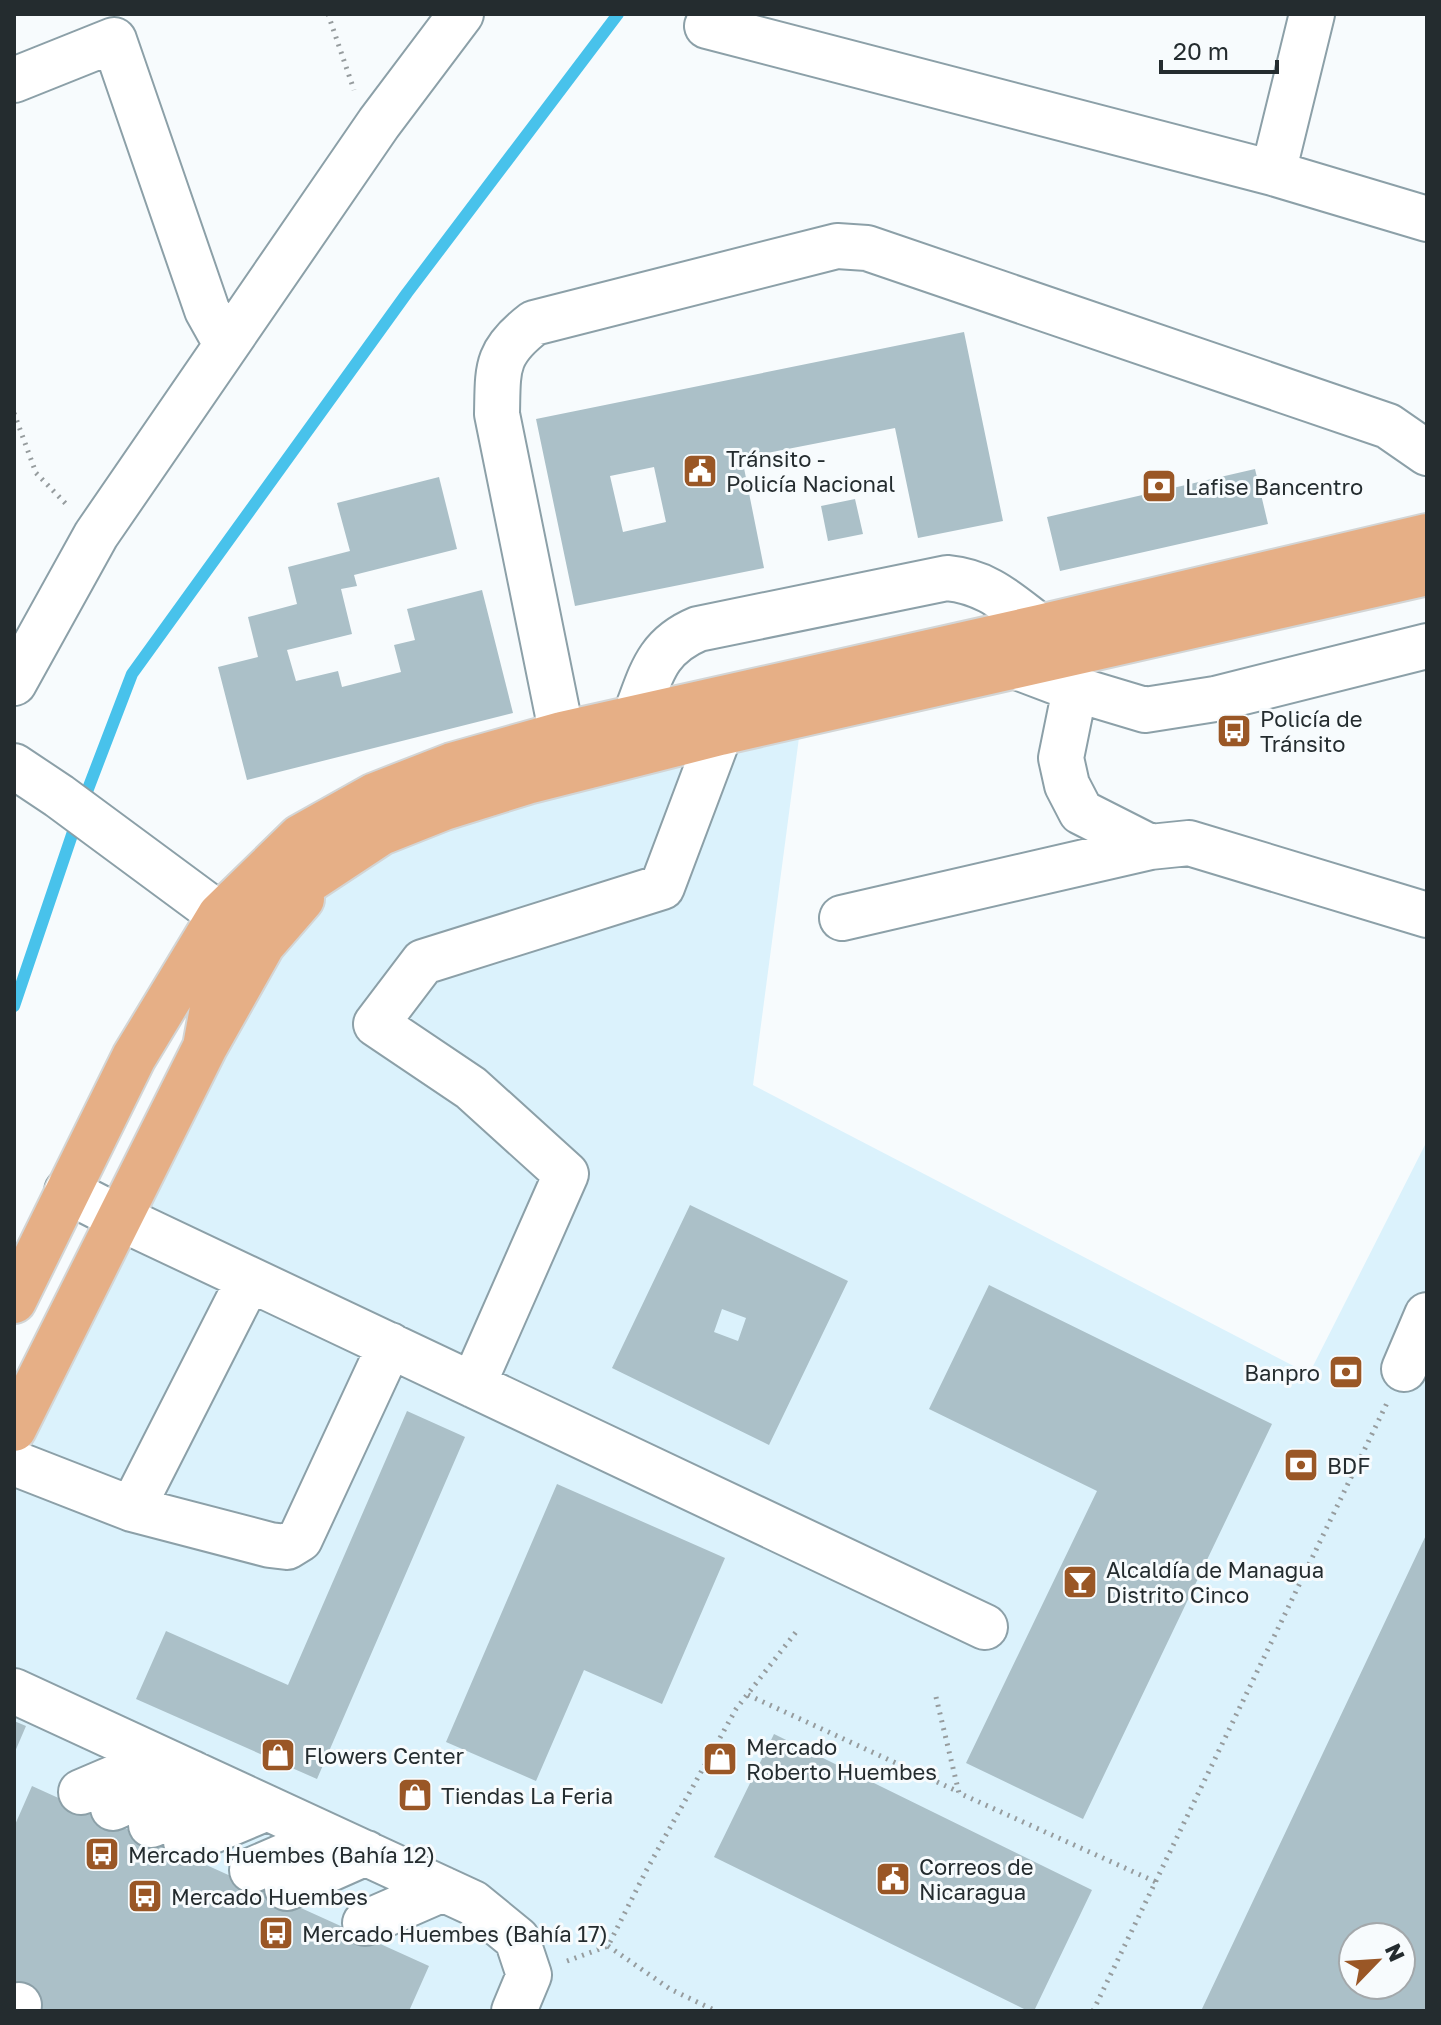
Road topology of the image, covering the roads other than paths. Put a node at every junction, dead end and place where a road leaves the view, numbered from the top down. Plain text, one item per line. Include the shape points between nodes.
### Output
1 (461, 14) edge
2 (1312, 14) edge
3 (707, 26) dead end
4 (14, 80) edge
5 (1273, 173) junction
6 (1427, 219) edge
7 (226, 344) junction
8 (1427, 453) edge
9 (1427, 536) edge
10 (1427, 573) edge
11 (1040, 627) junction
12 (1427, 646) edge
13 (1017, 667) junction
14 (14, 683) edge
15 (1075, 689) junction
16 (718, 715) junction
17 (635, 716) junction
18 (566, 753) junction
19 (14, 766) edge
20 (1150, 847) junction
21 (327, 869) junction
22 (220, 915) junction
23 (1427, 915) edge
24 (842, 918) dead end
25 (205, 1047) junction
26 (67, 1191) junction
27 (118, 1217) junction
28 (249, 1279) junction
29 (14, 1301) edge
30 (1427, 1315) edge
31 (390, 1345) junction
32 (1404, 1369) road end
33 (473, 1385) junction
34 (14, 1429) edge
35 (14, 1463) edge
36 (132, 1509) junction
37 (985, 1627) dead end
38 (14, 1691) edge
39 (281, 1814) junction
40 (202, 1848) junction
41 (443, 1889) junction
42 (365, 1923) dead end
43 (521, 1993) edge

1 - 7 street
2 - 5 street
3 - 5 street
4 - 7 street via 114,40 207,310
5 - 6 street
7 - 14 street via 96,535
8 - 18 street via 1388,426 867,248 837,246 534,323 502,355 497,414
9 - 11 main road
10 - 13 main road
11 - 16 main road
11 - 17 street via 990,590 971,580 947,578 698,629 682,635 660,656
12 - 15 street via 1215,699 1145,710
13 - 15 street
13 - 16 main road
15 - 20 street via 1061,758 1067,785 1081,812
16 - 17 main road
16 - 18 main road
16 - 33 street via 662,887 423,962 376,1024 471,1088 566,1174
17 - 18 main road
18 - 21 main road via 527,782 381,833
18 - 22 main road via 452,765 375,795 300,837
19 - 22 street
20 - 23 street via 1189,843
20 - 24 street
21 - 22 main road via 266,909 249,916
21 - 25 main road via 263,944
22 - 25 main road via 219,970
22 - 26 main road via 134,1057
25 - 27 main road
26 - 27 street
26 - 29 main road
27 - 28 street
27 - 34 main road
28 - 31 street
28 - 36 street
30 - 32 street
31 - 33 street
31 - 36 street via 300,1539 287,1547 270,1545
33 - 37 street
35 - 36 street
38 - 39 street
39 - 40 street
39 - 40 street
39 - 40 street
39 - 40 street
39 - 41 street
41 - 42 street
41 - 43 street via 473,1903 517,1939

